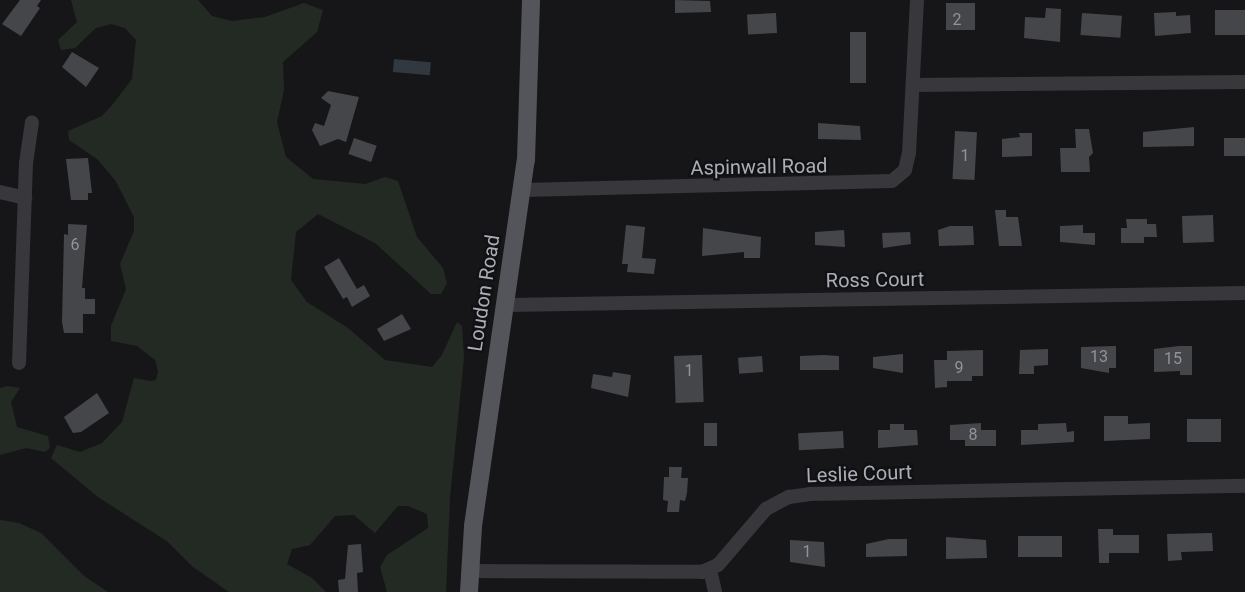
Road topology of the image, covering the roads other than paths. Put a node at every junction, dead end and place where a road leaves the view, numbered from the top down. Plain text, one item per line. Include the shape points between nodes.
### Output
1 (531, 0) edge
2 (917, 0) edge
3 (1245, 82) edge
4 (913, 85) junction
5 (32, 122) dead end
6 (523, 190) junction
7 (0, 192) edge
8 (25, 198) junction
9 (1245, 293) edge
10 (505, 305) junction
11 (19, 363) dead end
12 (1245, 486) edge
13 (710, 570) junction
14 (469, 571) junction
15 (469, 592) edge
16 (715, 592) edge

1 - 6 main road, Loudon Road via 531,90
2 - 4 street, Aspinwall Road
3 - 4 street
4 - 6 street, Aspinwall Road via 906,167 888,183
5 - 8 street
6 - 10 main road, Loudon Road
7 - 8 street
8 - 11 street
9 - 10 street, Ross Court
10 - 14 main road, Loudon Road
12 - 13 street, Leslie Court via 799,495 766,509
13 - 14 street
13 - 16 street
14 - 15 main road, Loudon Road

